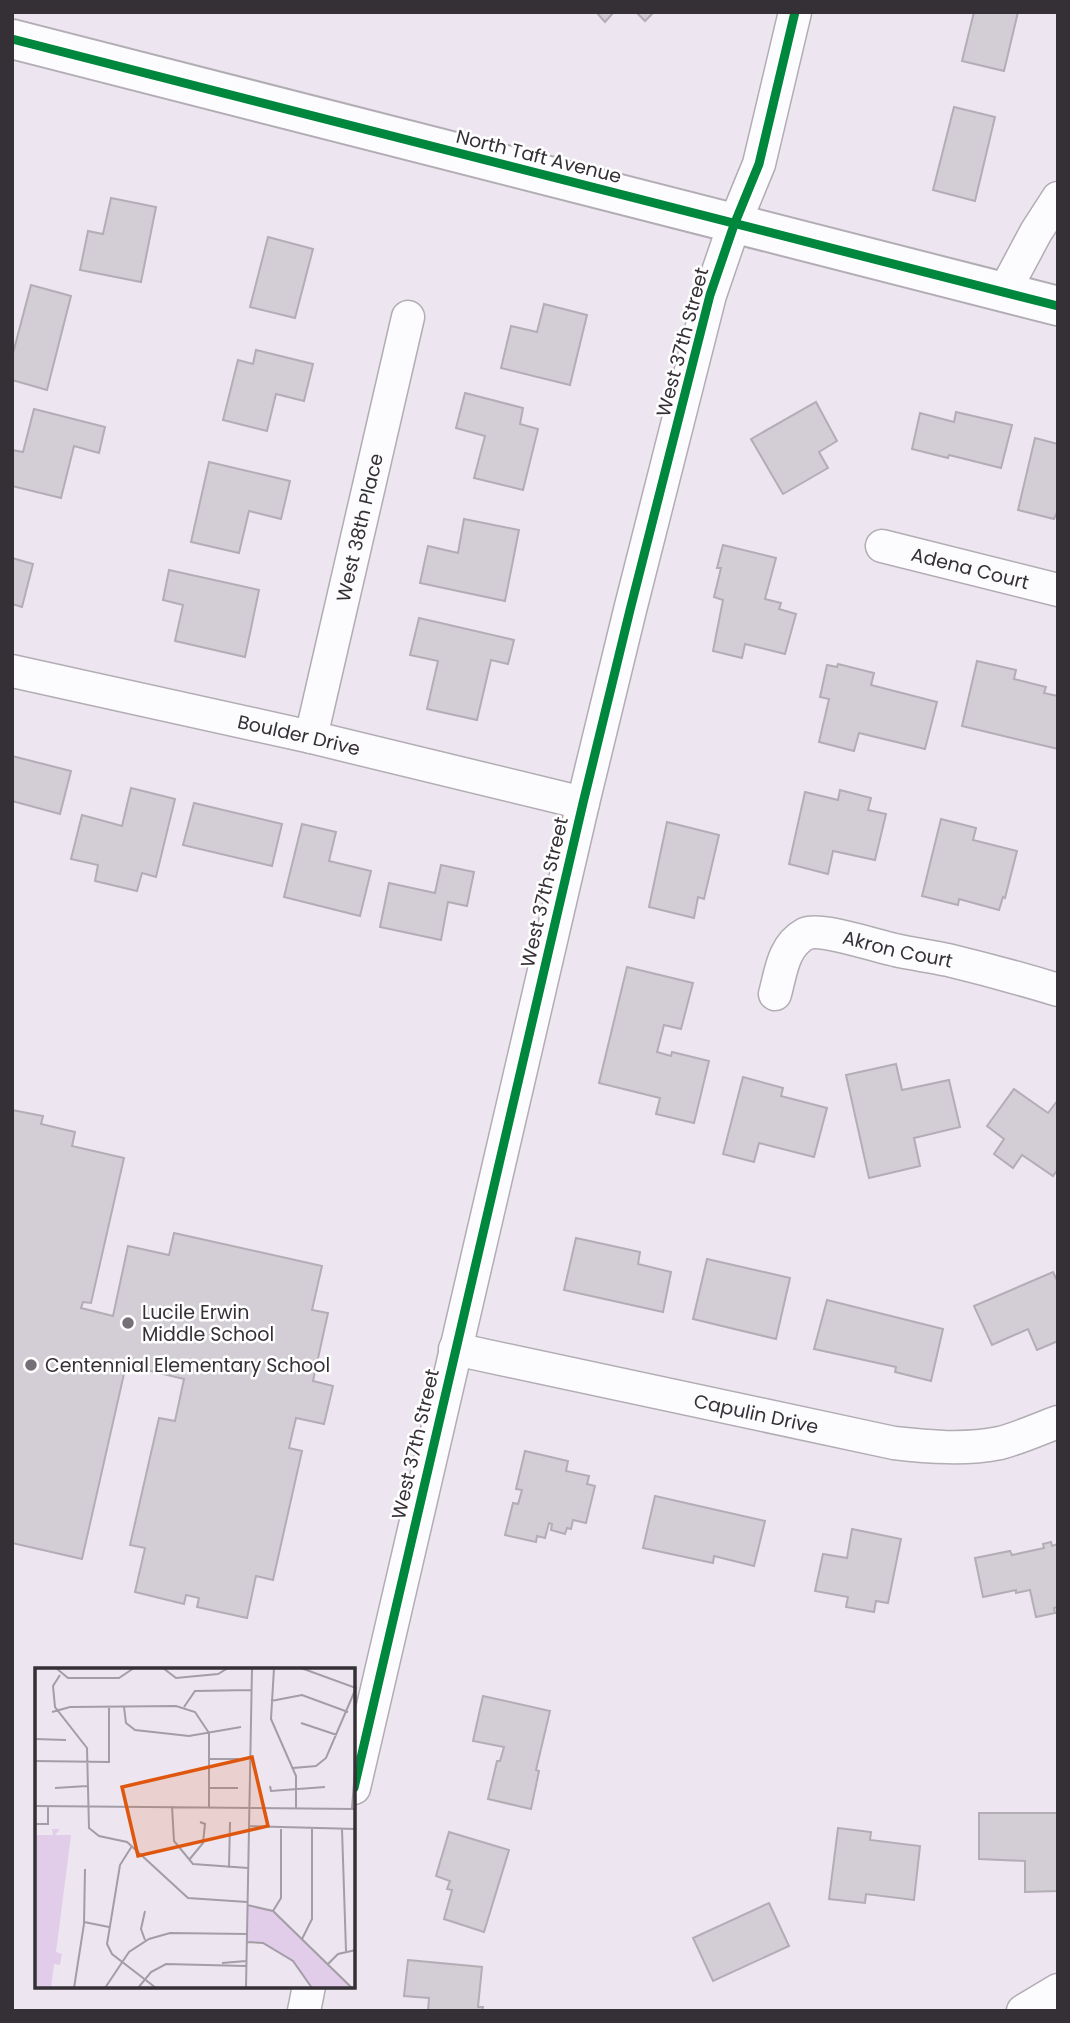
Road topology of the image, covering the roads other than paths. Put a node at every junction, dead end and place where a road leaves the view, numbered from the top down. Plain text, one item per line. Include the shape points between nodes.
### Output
1 (795, 12) edge
2 (12, 39) edge
3 (1058, 198) edge
4 (734, 225) junction
5 (1004, 292) junction
6 (1058, 306) edge
7 (408, 317) dead end
8 (882, 546) dead end
9 (1058, 590) edge
10 (12, 671) edge
11 (311, 737) junction
12 (583, 803) junction
13 (1058, 990) edge
14 (775, 994) dead end
15 (455, 1349) junction
16 (1058, 1422) edge
17 (355, 1784) edge
18 (309, 1988) edge
19 (1058, 1990) edge
20 (304, 2011) edge
21 (1023, 2011) edge

1 - 4 street, West 37th Street via 760,164
2 - 4 main road, North Taft Avenue
3 - 5 street
4 - 5 main road, North Taft Avenue
4 - 12 street, West 37th Street via 710,295
5 - 6 main road, North Taft Avenue
7 - 11 street, West 38th Place
8 - 9 street, Adena Court
10 - 11 street, Boulder Drive
11 - 12 street, Boulder Drive
12 - 15 street, West 37th Street
13 - 14 street, Akron Court via 947,960 808,932 786,951
15 - 16 street, Capulin Drive via 894,1443 965,1447 1001,1442
15 - 17 street, West 37th Street
18 - 20 street
19 - 21 street

